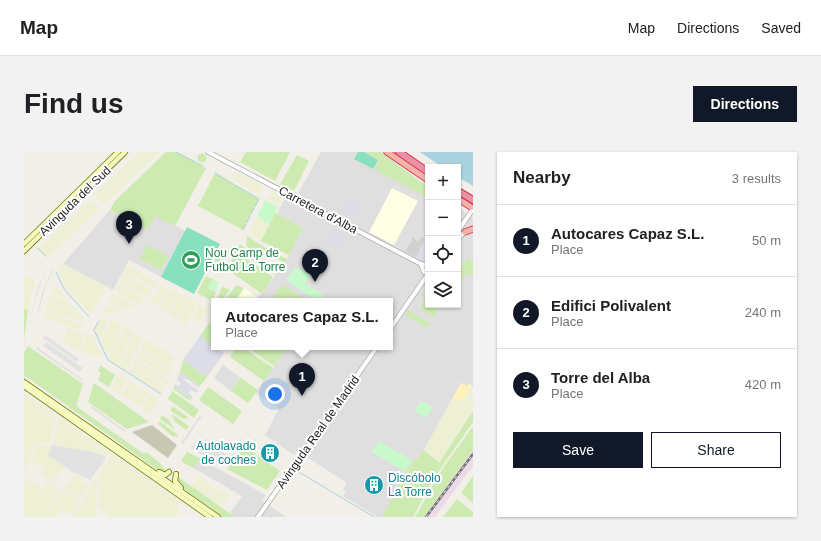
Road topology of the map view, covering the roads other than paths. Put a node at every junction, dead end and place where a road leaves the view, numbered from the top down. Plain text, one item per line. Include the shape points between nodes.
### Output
1 (118, 152) edge
2 (125, 152) edge
3 (208, 152) edge
4 (387, 152) edge
5 (399, 152) edge
6 (425, 170) edge
7 (419, 174) junction
8 (425, 178) edge
9 (425, 180) edge
10 (461, 193) edge
11 (460, 200) edge
12 (473, 200) edge
13 (472, 208) edge
14 (67, 209) junction
15 (461, 227) edge
16 (473, 229) edge
17 (465, 232) joint
18 (460, 236) edge
19 (24, 244) edge
20 (24, 251) edge
21 (24, 255) edge
22 (425, 270) edge
23 (425, 272) edge
24 (393, 325) edge
25 (375, 350) edge
26 (24, 381) edge
27 (24, 386) edge
28 (136, 460) junction
29 (169, 472) dead end
30 (176, 474) dead end
31 (210, 517) edge
32 (218, 517) edge
33 (259, 517) edge

1 - 19 main road, Avinguda del Sud
2 - 14 main road, Avinguda del Sud
3 - 22 street, Carretera d'Alba
4 - 7 highway
5 - 6 highway
7 - 8 highway
7 - 9 highway
10 - 12 highway
11 - 13 highway
13 - 15 street
14 - 20 main road, Avinguda del Sud
14 - 21 main road
16 - 17 highway
17 - 18 street
23 - 24 street via 425,278
25 - 33 street, Avinguda Real de Madrid
26 - 28 main road
27 - 31 main road
28 - 29 main road via 144,462 163,475
28 - 32 main road
30 - 32 main road via 175,481 178,486 211,509

